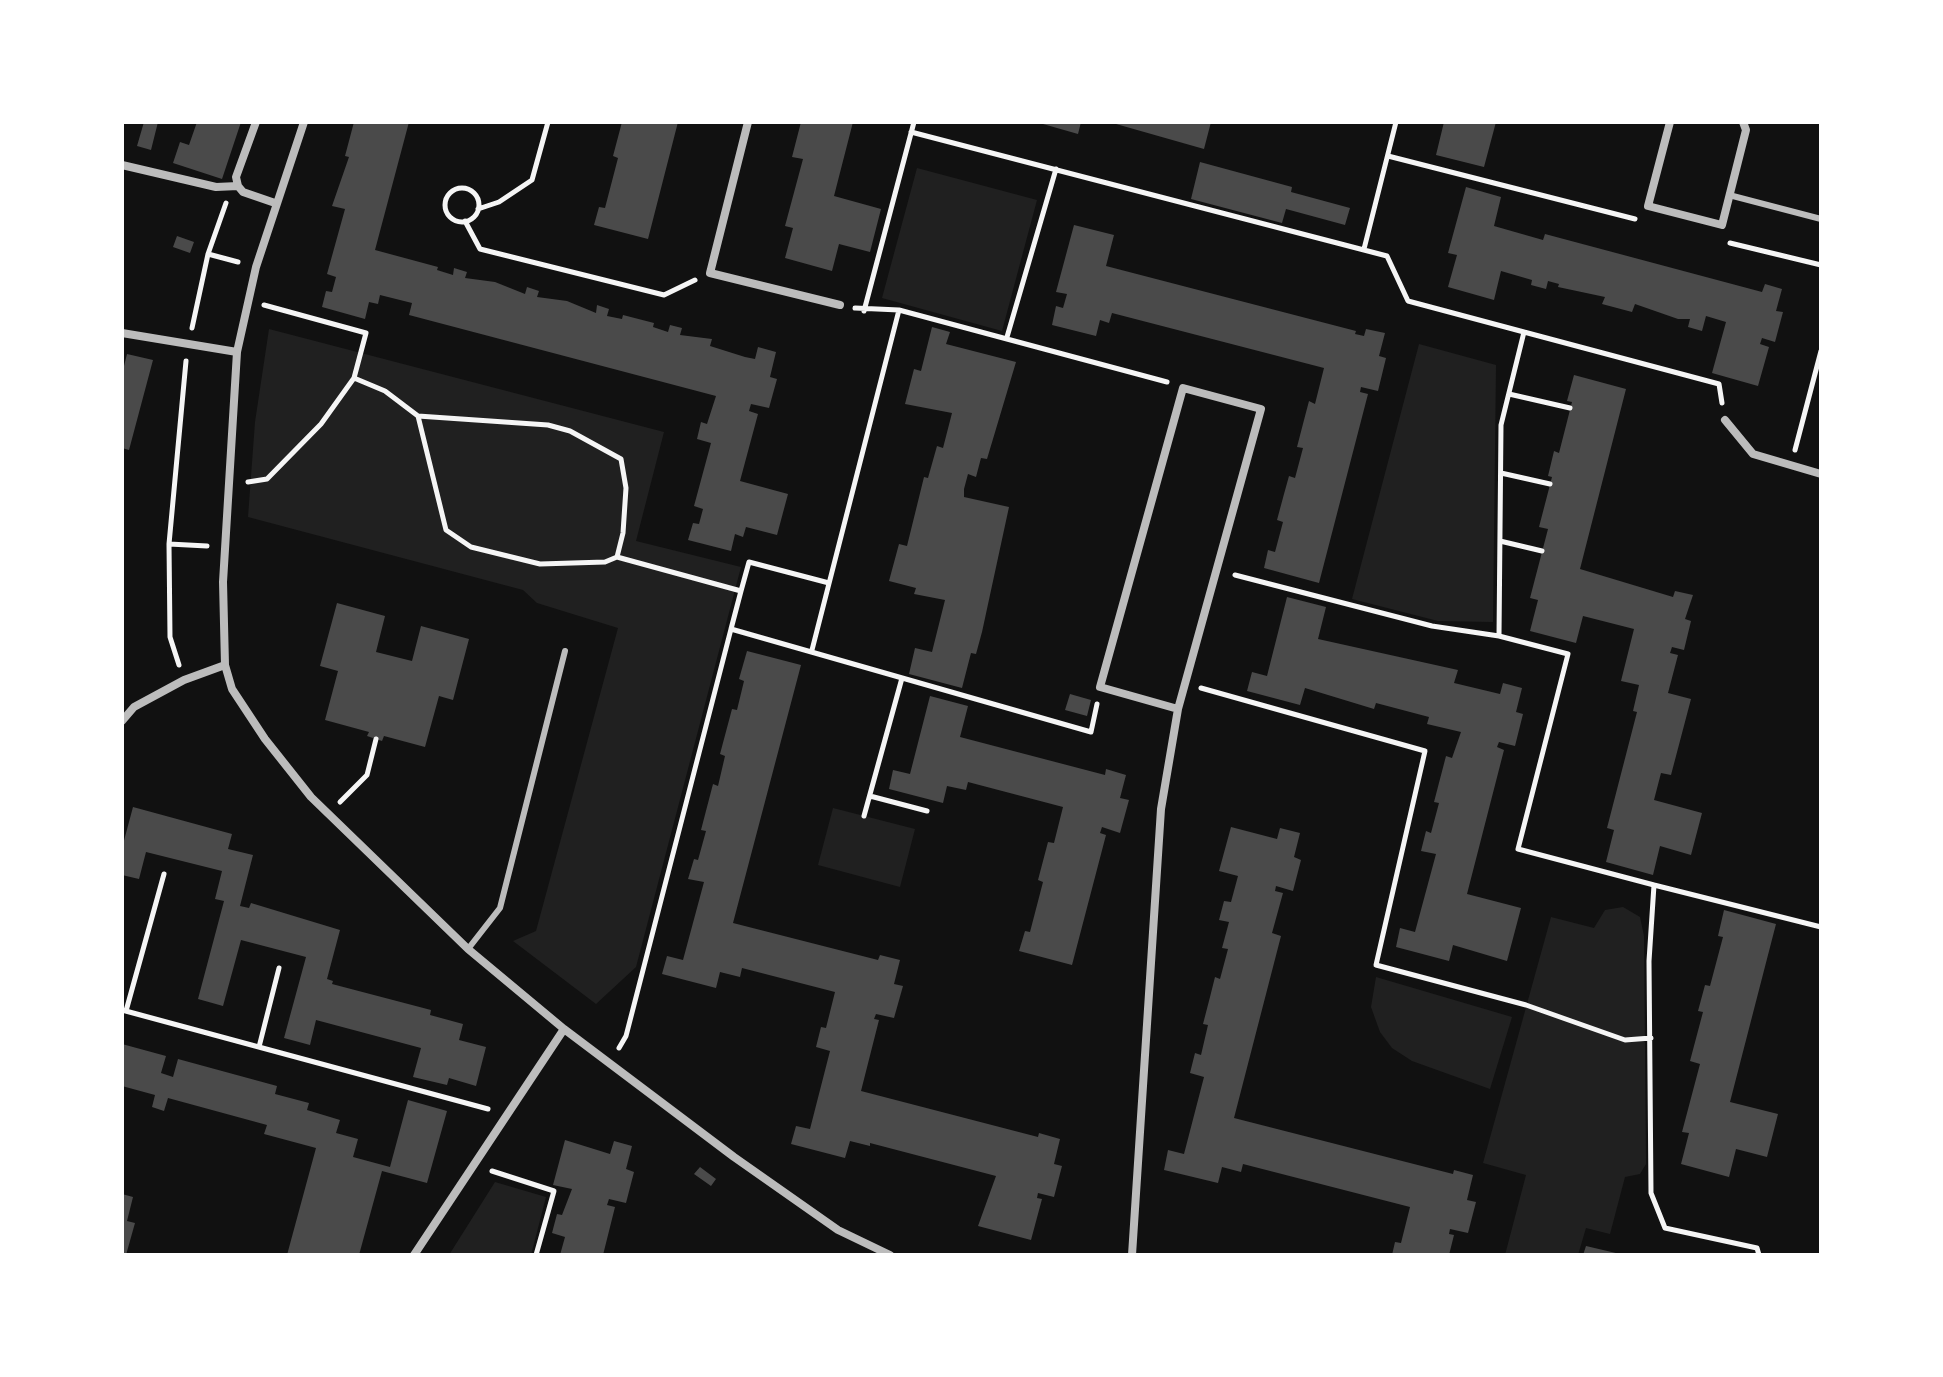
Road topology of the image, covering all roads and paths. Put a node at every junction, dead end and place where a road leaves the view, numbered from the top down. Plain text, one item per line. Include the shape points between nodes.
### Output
1 (256, 122) edge
2 (304, 122) edge
3 (548, 122) edge
4 (748, 122) edge
5 (914, 122) edge
6 (1396, 122) edge
7 (1670, 122) edge
8 (1743, 122) edge
9 (911, 132) junction
10 (1388, 156) junction
11 (122, 165) edge
12 (1056, 169) junction
13 (238, 186) junction
14 (1729, 195) junction
15 (275, 203) junction
16 (478, 209) junction
17 (1821, 219) edge
18 (465, 221) junction
19 (1644, 221) dead end
20 (1728, 242) dead end
21 (1364, 249) junction
22 (208, 254) junction
23 (1821, 265) edge
24 (256, 267) junction
25 (710, 273) junction
26 (247, 301) junction
27 (840, 305) joint
28 (899, 310) junction
29 (864, 311) junction
30 (1524, 332) junction
31 (122, 333) edge
32 (1007, 337) junction
33 (188, 342) junction
34 (1821, 351) edge
35 (237, 352) junction
36 (354, 378) junction
37 (1183, 388) junction
38 (1509, 394) junction
39 (1570, 408) dead end
40 (418, 416) junction
41 (1725, 420) joint
42 (1791, 467) junction
43 (1501, 473) junction
44 (1821, 474) edge
45 (226, 480) junction
46 (1550, 484) dead end
47 (1500, 541) junction
48 (169, 544) junction
49 (224, 548) junction
50 (1542, 551) dead end
51 (617, 557) junction
52 (1216, 570) junction
53 (829, 583) junction
54 (741, 591) junction
55 (731, 629) junction
56 (1499, 636) junction
57 (812, 650) junction
58 (565, 651) dead end
59 (225, 665) junction
60 (902, 678) junction
61 (184, 680) junction
62 (1185, 684) junction
63 (1100, 687) junction
64 (1178, 709) junction
65 (122, 721) edge
66 (376, 739) dead end
67 (870, 796) junction
68 (927, 811) dead end
69 (328, 814) junction
70 (864, 816) dead end
71 (164, 874) dead end
72 (1654, 885) junction
73 (1821, 927) edge
74 (468, 949) junction
75 (279, 968) dead end
76 (124, 1010) edge
77 (564, 1029) junction
78 (1651, 1038) junction
79 (259, 1047) junction
80 (610, 1063) junction
81 (508, 1115) junction
82 (472, 1164) junction
83 (414, 1255) edge
84 (536, 1255) edge
85 (890, 1255) edge
86 (1132, 1255) edge
87 (1759, 1255) edge

1 - 13 street via 236,177
2 - 15 street
3 - 16 path via 532,180
4 - 25 street
5 - 9 path
6 - 10 path
7 - 14 street via 1648,206 1722,225
8 - 14 street via 1746,130
9 - 12 path
9 - 29 path
10 - 19 path
10 - 21 path
11 - 13 street via 216,187
12 - 21 path
12 - 32 path
13 - 15 street
13 - 22 path via 228,196
14 - 17 lane
15 - 24 street
16 - 18 path
16 - 18 path via 470,190 450,193 447,213
18 - 25 path via 480,249 664,295
20 - 23 path
21 - 30 path via 1387,256 1408,301
22 - 24 path
22 - 33 path
24 - 26 street
25 - 27 street
26 - 35 street
26 - 36 path via 366,333
27 - 29 path
28 - 29 path
28 - 32 path
28 - 53 path
30 - 38 path
30 - 41 path via 1719,384
31 - 33 street
32 - 37 path
33 - 35 street
33 - 48 path
34 - 42 path
35 - 45 street
36 - 40 path via 385,391
36 - 45 path via 303,446 267,479
37 - 52 street via 1261,409
37 - 63 street
38 - 39 path
38 - 43 path via 1501,425
40 - 51 path via 446,530 471,547 540,564
40 - 51 path via 548,425 621,459 626,488
41 - 42 street via 1753,454
42 - 44 street
43 - 46 path
43 - 47 path
45 - 49 street
47 - 50 path
47 - 56 path
48 - 49 path
48 - 61 path via 170,637
49 - 59 street
51 - 54 path
52 - 56 path via 1432,626
52 - 62 street
53 - 54 path via 749,562
53 - 57 path
54 - 55 path
55 - 57 path
55 - 80 path via 626,1036
56 - 72 path via 1568,654 1518,849
57 - 60 path
58 - 74 lane via 500,908
59 - 61 street
59 - 69 street via 232,689 265,739
60 - 63 path via 1091,732
60 - 67 path
61 - 65 street via 134,707
62 - 64 street
62 - 78 path via 1425,751 1376,965 1526,1005 1625,1040
63 - 64 street
64 - 86 street via 1161,809
66 - 69 path via 367,775
67 - 68 path
67 - 70 path
69 - 74 street
71 - 76 path
72 - 73 path
72 - 78 path
74 - 77 street
75 - 79 path
76 - 79 path
77 - 80 street
77 - 81 street
78 - 87 path via 1651,1193 1665,1228 1757,1248
79 - 81 path
80 - 85 street via 838,1230
81 - 82 street
82 - 83 street
82 - 84 path via 554,1191

